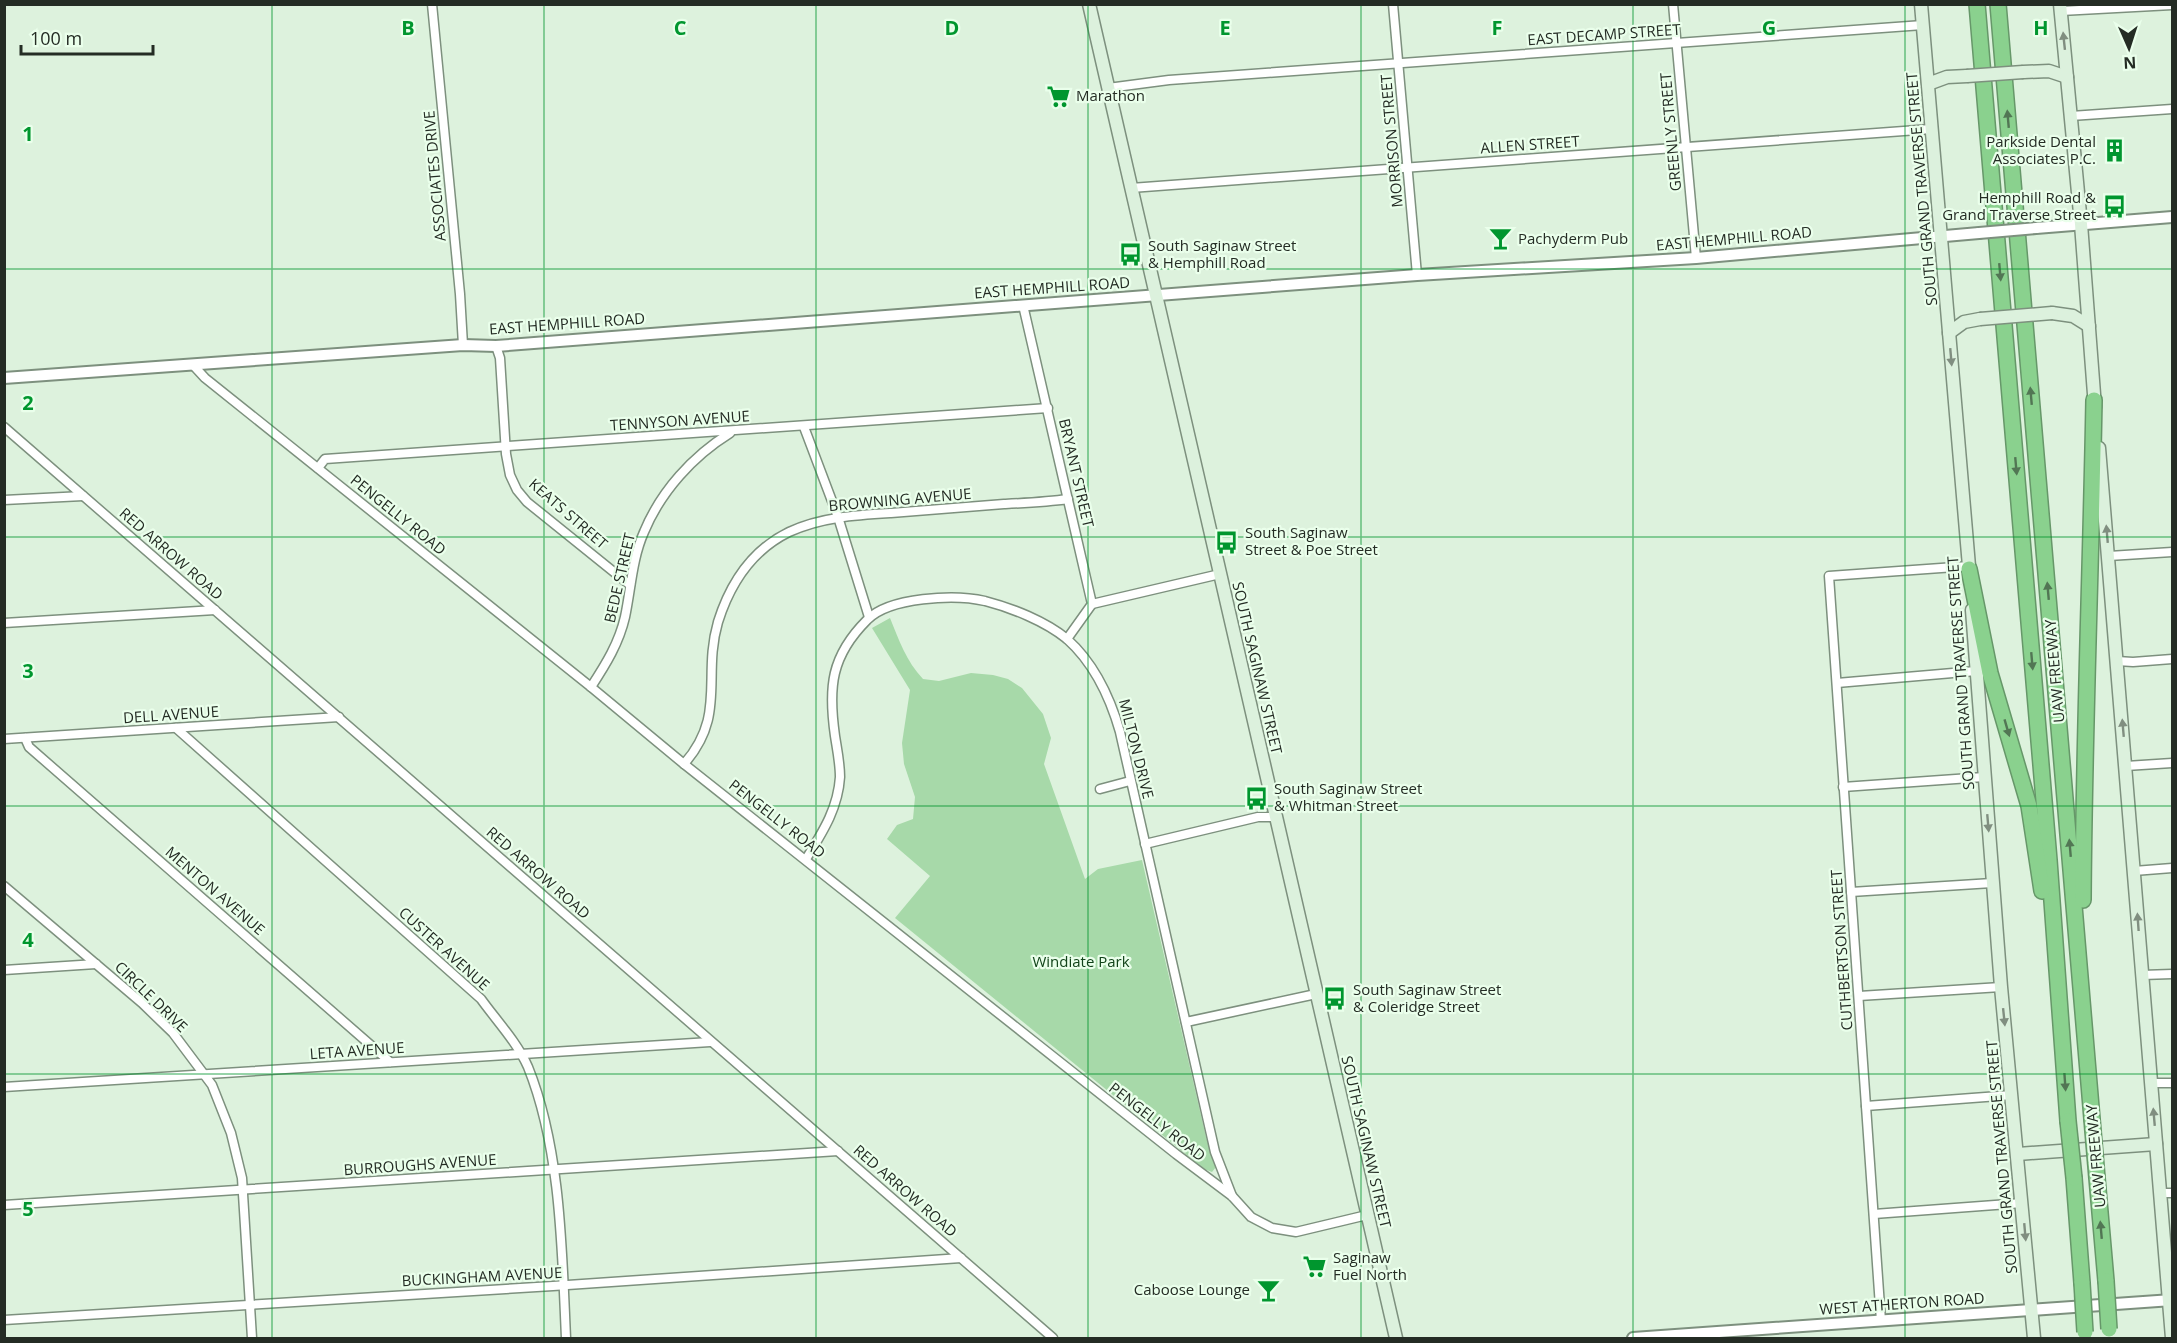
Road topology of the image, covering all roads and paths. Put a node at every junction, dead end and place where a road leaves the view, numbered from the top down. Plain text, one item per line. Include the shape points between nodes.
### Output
1 (432, 4) edge
2 (1089, 4) edge
3 (1394, 4) edge
4 (1673, 4) edge
5 (1921, 4) edge
6 (1977, 4) edge
7 (1998, 4) edge
8 (2172, 5) edge
9 (2060, 8) edge
10 (1923, 25) junction
11 (1676, 44) junction
12 (1399, 63) junction
13 (2067, 77) junction
14 (1928, 84) junction
15 (1108, 88) junction
16 (2172, 109) edge
17 (2071, 116) junction
18 (1931, 129) junction
19 (1686, 147) junction
20 (1408, 168) junction
21 (1131, 188) junction
22 (2172, 217) edge
23 (2081, 224) junction
24 (1941, 236) junction
25 (1696, 258) junction
26 (1417, 275) junction
27 (1156, 295) junction
28 (1023, 305) junction
29 (2089, 326) junction
30 (1949, 333) junction
31 (463, 345) junction
32 (496, 346) junction
33 (193, 365) junction
34 (4, 378) edge
35 (2094, 400) junction
36 (1048, 408) junction
37 (804, 427) junction
38 (4, 428) edge
39 (733, 431) junction
40 (507, 446) junction
41 (318, 468) junction
42 (83, 496) junction
43 (1068, 499) junction
44 (4, 500) edge
45 (838, 518) junction
46 (2172, 552) edge
47 (2109, 556) junction
48 (1969, 568) junction
49 (1220, 574) junction
50 (630, 585) junction
51 (1092, 604) junction
52 (215, 610) junction
53 (869, 617) junction
54 (4, 624) edge
55 (1066, 639) junction
56 (2172, 659) edge
57 (2117, 661) junction
58 (1976, 671) junction
59 (1837, 683) junction
60 (591, 687) junction
61 (339, 717) junction
62 (176, 728) junction
63 (26, 738) junction
64 (4, 739) edge
65 (2172, 763) edge
66 (684, 764) junction
67 (2126, 766) junction
68 (1984, 777) junction
69 (1130, 781) junction
70 (1843, 787) junction
71 (1100, 789) dead end
72 (1276, 817) junction
73 (1145, 844) junction
74 (806, 859) junction
75 (2172, 868) edge
76 (2134, 871) junction
77 (1992, 883) junction
78 (4, 886) edge
79 (1851, 892) junction
80 (96, 964) junction
81 (4, 970) edge
82 (2172, 974) edge
83 (2142, 975) junction
84 (2001, 987) junction
85 (1316, 994) junction
86 (1858, 996) junction
87 (1186, 1022) junction
88 (710, 1042) junction
89 (2062, 1044) junction
90 (2087, 1053) junction
91 (521, 1055) junction
92 (390, 1062) junction
93 (204, 1074) junction
94 (2151, 1083) junction
95 (2172, 1083) edge
96 (4, 1087) edge
97 (2012, 1095) junction
98 (1866, 1106) junction
99 (2156, 1144) junction
100 (838, 1151) junction
101 (2018, 1154) junction
102 (554, 1169) junction
103 (243, 1190) junction
104 (2159, 1193) junction
105 (2172, 1193) edge
106 (1232, 1196) junction
107 (2022, 1203) junction
108 (4, 1205) edge
109 (1874, 1214) junction
110 (1367, 1215) junction
111 (961, 1258) junction
112 (564, 1286) junction
113 (2171, 1300) edge
114 (250, 1304) junction
115 (2031, 1310) junction
116 (4, 1320) edge
117 (1881, 1321) junction
118 (2109, 1334) edge
119 (2085, 1335) edge
120 (252, 1338) edge
121 (566, 1338) edge
122 (1053, 1338) edge
123 (1396, 1338) edge
124 (1634, 1338) edge
125 (2034, 1338) edge
126 (2172, 1338) edge

1 - 31 street, ASSOCIATES DRIVE
2 - 15 main road, SOUTH SAGINAW STREET
3 - 12 street, MORRISON STREET
4 - 11 street, GREENLY STREET
5 - 10 main road, SOUTH GRAND TRAVERSE STREET
6 -> 89 highway, UAW FREEWAY
90 -> 7 highway, UAW FREEWAY
8 - 9 street
13 -> 9 main road
10 - 11 street, EAST DECAMP STREET
10 - 14 main road, SOUTH GRAND TRAVERSE STREET
11 - 12 street, EAST DECAMP STREET
11 - 19 street, GREENLY STREET
12 - 15 street, EAST DECAMP STREET
12 - 20 street, MORRISON STREET
13 - 14 main road, bridge via 2049,71 2023,72 1947,77
13 - 17 main road
14 - 18 main road, SOUTH GRAND TRAVERSE STREET
15 - 21 main road, SOUTH SAGINAW STREET
16 - 17 street
17 - 23 main road
18 - 19 street, ALLEN STREET
18 - 24 main road, SOUTH GRAND TRAVERSE STREET
19 - 20 street, ALLEN STREET
19 - 25 street, GREENLY STREET
20 - 21 street, ALLEN STREET
20 - 26 street, MORRISON STREET
21 - 27 main road, SOUTH SAGINAW STREET
22 - 23 street, EAST HEMPHILL ROAD
23 - 24 street, EAST HEMPHILL ROAD, bridge
23 - 29 main road
24 - 25 street, EAST HEMPHILL ROAD
24 - 30 main road, SOUTH GRAND TRAVERSE STREET
25 - 26 street, EAST HEMPHILL ROAD
26 - 27 street, EAST HEMPHILL ROAD
27 - 28 street, EAST HEMPHILL ROAD
27 - 49 main road, SOUTH SAGINAW STREET
28 - 32 street, EAST HEMPHILL ROAD
28 - 36 street, BRYANT STREET
29 - 30 main road, bridge via 2073,315 2052,313 1964,322
29 - 35 main road
30 -> 48 main road, SOUTH GRAND TRAVERSE STREET
31 - 32 street, EAST HEMPHILL ROAD
31 - 33 street, EAST HEMPHILL ROAD
32 - 40 street, KEATS STREET
33 - 34 street, EAST HEMPHILL ROAD
33 - 41 street, PENGELLY ROAD
47 -> 35 main road
35 - 90 highway via 2084,761
36 - 37 street, TENNYSON AVENUE
36 - 43 street, BRYANT STREET
37 - 39 street, TENNYSON AVENUE
37 - 45 street
38 - 42 street, RED ARROW ROAD
39 - 40 street, TENNYSON AVENUE
39 - 50 street, BEDE STREET via 709,446 661,499 644,532
40 - 41 street, TENNYSON AVENUE via 325,459
40 - 50 street, KEATS STREET via 510,475 527,502
41 - 60 street, PENGELLY ROAD
42 - 44 street
42 - 52 street, RED ARROW ROAD
43 - 45 street, BROWNING AVENUE
43 - 51 street, BRYANT STREET
45 - 53 street
45 - 66 street, BROWNING AVENUE via 789,532 766,546 736,580 725,601 714,642 711,710 706,730
46 - 47 street
47 - 57 main road
48 - 58 main road, SOUTH GRAND TRAVERSE STREET
48 - 59 street, CUTHBERTSON STREET via 1829,576
48 -> 89 highway via 1990,673 2031,819
49 - 51 street
49 - 72 main road, SOUTH SAGINAW STREET
50 - 60 street, BEDE STREET via 619,638
51 - 55 street
52 - 54 street
52 - 61 street, RED ARROW ROAD
53 - 55 street, MILTON DRIVE via 890,606 915,600 984,601 1039,622
53 - 74 street, MILTON DRIVE via 847,641 837,661 832,689 840,776 836,802 826,829
55 - 69 street, MILTON DRIVE via 1088,663 1112,704
56 - 57 street
67 -> 57 main road
58 - 59 street
58 - 68 main road, SOUTH GRAND TRAVERSE STREET
59 - 70 street, CUTHBERTSON STREET
60 - 66 street, PENGELLY ROAD
61 - 62 street, DELL AVENUE
61 - 88 street, RED ARROW ROAD
62 - 63 street, DELL AVENUE
62 - 91 street, CUSTER AVENUE via 480,999
63 - 64 street, DELL AVENUE
63 - 92 street, MENTON AVENUE via 29,747
65 - 67 street
66 - 74 street, PENGELLY ROAD
67 - 76 main road
68 - 70 street
68 -> 77 main road, SOUTH GRAND TRAVERSE STREET
69 - 71 street
69 - 73 street, MILTON DRIVE
70 - 79 street, CUTHBERTSON STREET
72 - 73 street via 1258,817
72 - 85 main road, SOUTH SAGINAW STREET
73 - 87 street, MILTON DRIVE
74 - 106 street, PENGELLY ROAD
75 - 76 street
83 -> 76 main road
77 - 79 street
77 - 84 main road, SOUTH GRAND TRAVERSE STREET
78 - 80 street, CIRCLE DRIVE
79 - 86 street, CUTHBERTSON STREET
80 - 81 street
80 - 93 street, CIRCLE DRIVE via 173,1033
82 - 83 street
83 - 94 main road
84 - 86 street
84 -> 97 main road, SOUTH GRAND TRAVERSE STREET
85 - 87 street
85 - 110 main road, SOUTH SAGINAW STREET
86 - 98 street, CUTHBERTSON STREET
87 - 106 street, MILTON DRIVE via 1215,1152
88 - 91 street, LETA AVENUE
88 - 100 street, RED ARROW ROAD
89 -> 119 highway, UAW FREEWAY, bridge
118 -> 90 highway, UAW FREEWAY, bridge
91 - 92 street, LETA AVENUE
91 - 102 street, CUSTER AVENUE via 542,1110
92 - 93 street, LETA AVENUE
93 - 96 street, LETA AVENUE
93 - 103 street, CIRCLE DRIVE via 231,1132
94 - 95 street
99 -> 94 main road
97 - 98 street
97 - 101 main road, SOUTH GRAND TRAVERSE STREET
98 - 109 street, CUTHBERTSON STREET
99 - 101 main road
99 - 104 main road
100 - 102 street, BURROUGHS AVENUE
100 - 111 street, RED ARROW ROAD
101 - 107 main road, SOUTH GRAND TRAVERSE STREET
102 - 103 street, BURROUGHS AVENUE
102 - 112 street, CUSTER AVENUE
103 - 108 street, BURROUGHS AVENUE
103 - 114 street, CIRCLE DRIVE
104 - 105 street
104 - 113 main road
106 - 110 street, PENGELLY ROAD via 1251,1217 1272,1228 1296,1232
107 - 109 street
107 -> 115 main road, SOUTH GRAND TRAVERSE STREET
109 - 117 street, CUTHBERTSON STREET
110 - 123 main road, SOUTH SAGINAW STREET
111 - 112 street, BUCKINGHAM AVENUE
111 - 122 street, RED ARROW ROAD
112 - 114 street, BUCKINGHAM AVENUE
112 - 121 street, CUSTER AVENUE
113 - 115 street, WEST ATHERTON ROAD
113 - 126 main road
114 - 116 street, BUCKINGHAM AVENUE
114 - 120 street, CIRCLE DRIVE
115 - 117 street, WEST ATHERTON ROAD
115 - 125 main road, SOUTH GRAND TRAVERSE STREET
117 - 124 street, WEST ATHERTON ROAD

